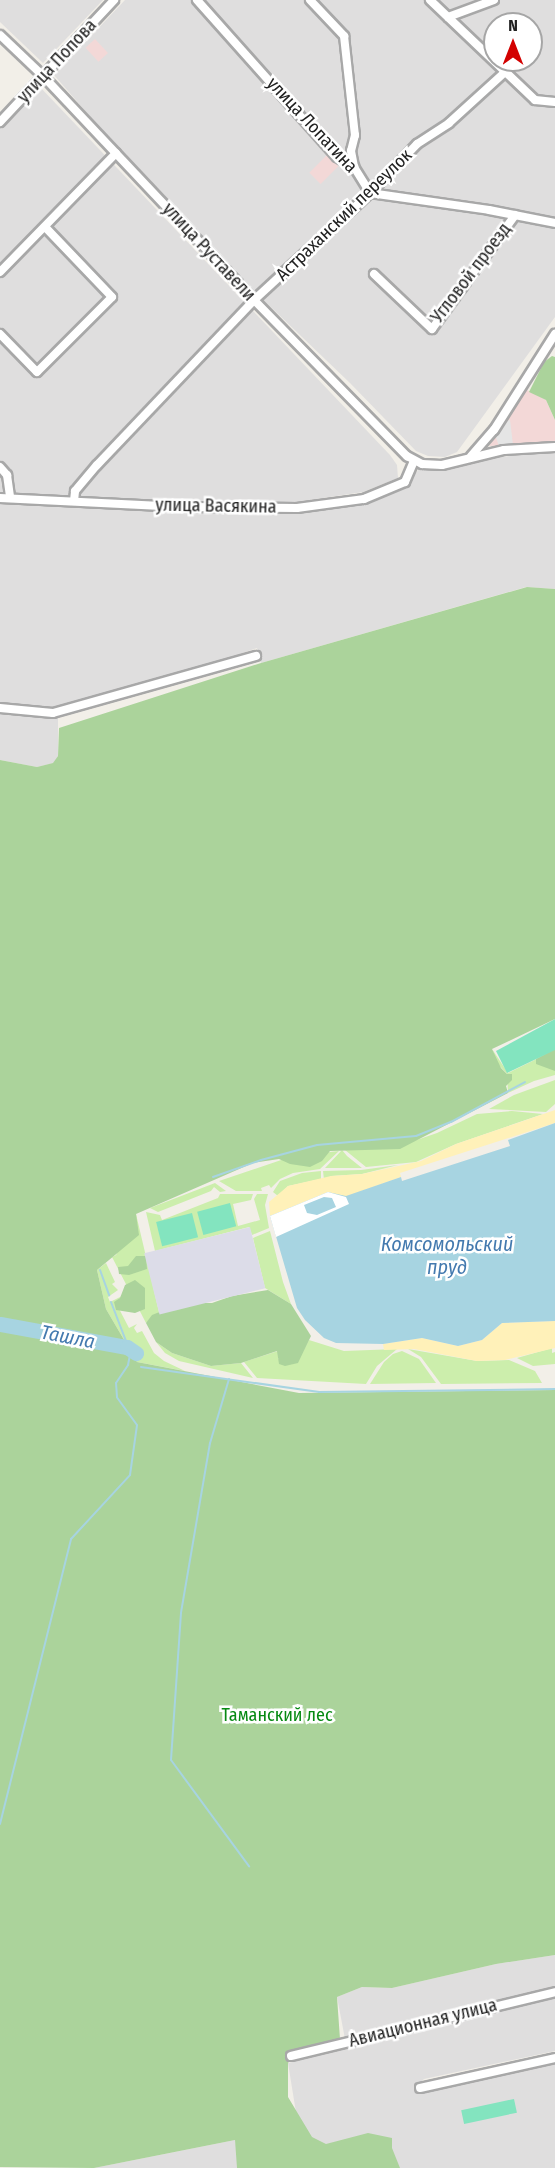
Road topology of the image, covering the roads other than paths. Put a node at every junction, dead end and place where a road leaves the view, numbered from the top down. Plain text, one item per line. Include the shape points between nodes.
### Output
1 (114, 0) edge
2 (197, 0) edge
3 (310, 0) edge
4 (430, 0) edge
5 (494, 0) edge
6 (448, 17) junction
7 (0, 35) edge
8 (483, 50) edge
9 (506, 72) joint
10 (43, 76) junction
11 (555, 102) edge
12 (0, 122) edge
13 (116, 153) junction
14 (354, 167) junction
15 (370, 193) junction
16 (515, 215) junction
17 (555, 223) edge
18 (45, 227) junction
19 (0, 272) edge
20 (374, 274) dead end
21 (254, 300) junction
22 (0, 334) edge
23 (555, 334) edge
24 (555, 447) edge
25 (466, 459) junction
26 (418, 462) junction
27 (0, 467) edge
28 (10, 497) junction
29 (0, 498) edge
30 (74, 501) junction
31 (256, 656) dead end
32 (0, 708) edge
33 (555, 1992) edge
34 (291, 2056) dead end
35 (555, 2058) edge
36 (420, 2088) dead end

1 - 10 street, улица Попова
2 - 14 street, улица Лопатина via 337,157
3 - 14 street via 344,36 356,135 351,151
4 - 6 street
5 - 6 street
6 - 8 street
7 - 10 street, улица Руставели
9 - 11 street via 535,100
9 - 15 street, Астраханский переулок via 449,123 417,144
10 - 12 street, улица Попова
10 - 13 street, улица Руставели
13 - 18 street
13 - 21 street, улица Руставели
14 - 15 street, улица Лопатина
15 - 16 street
15 - 21 street, Астраханский переулок
16 - 17 street
16 - 20 street, Угловой проезд via 432,329
18 - 19 street
18 - 22 street via 112,297 37,372
21 - 26 street, улица Руставели via 397,448
21 - 30 street, Астраханский переулок via 97,465 75,491
23 - 25 street via 489,437
24 - 25 street via 504,450
25 - 26 street via 442,465
26 - 30 street, улица Васякина via 405,482 364,499 297,508
27 - 28 street via 7,475
28 - 29 street, улица Васякина
28 - 30 street, улица Васякина
31 - 32 street via 53,713
33 - 34 street, Авиационная улица
35 - 36 street

